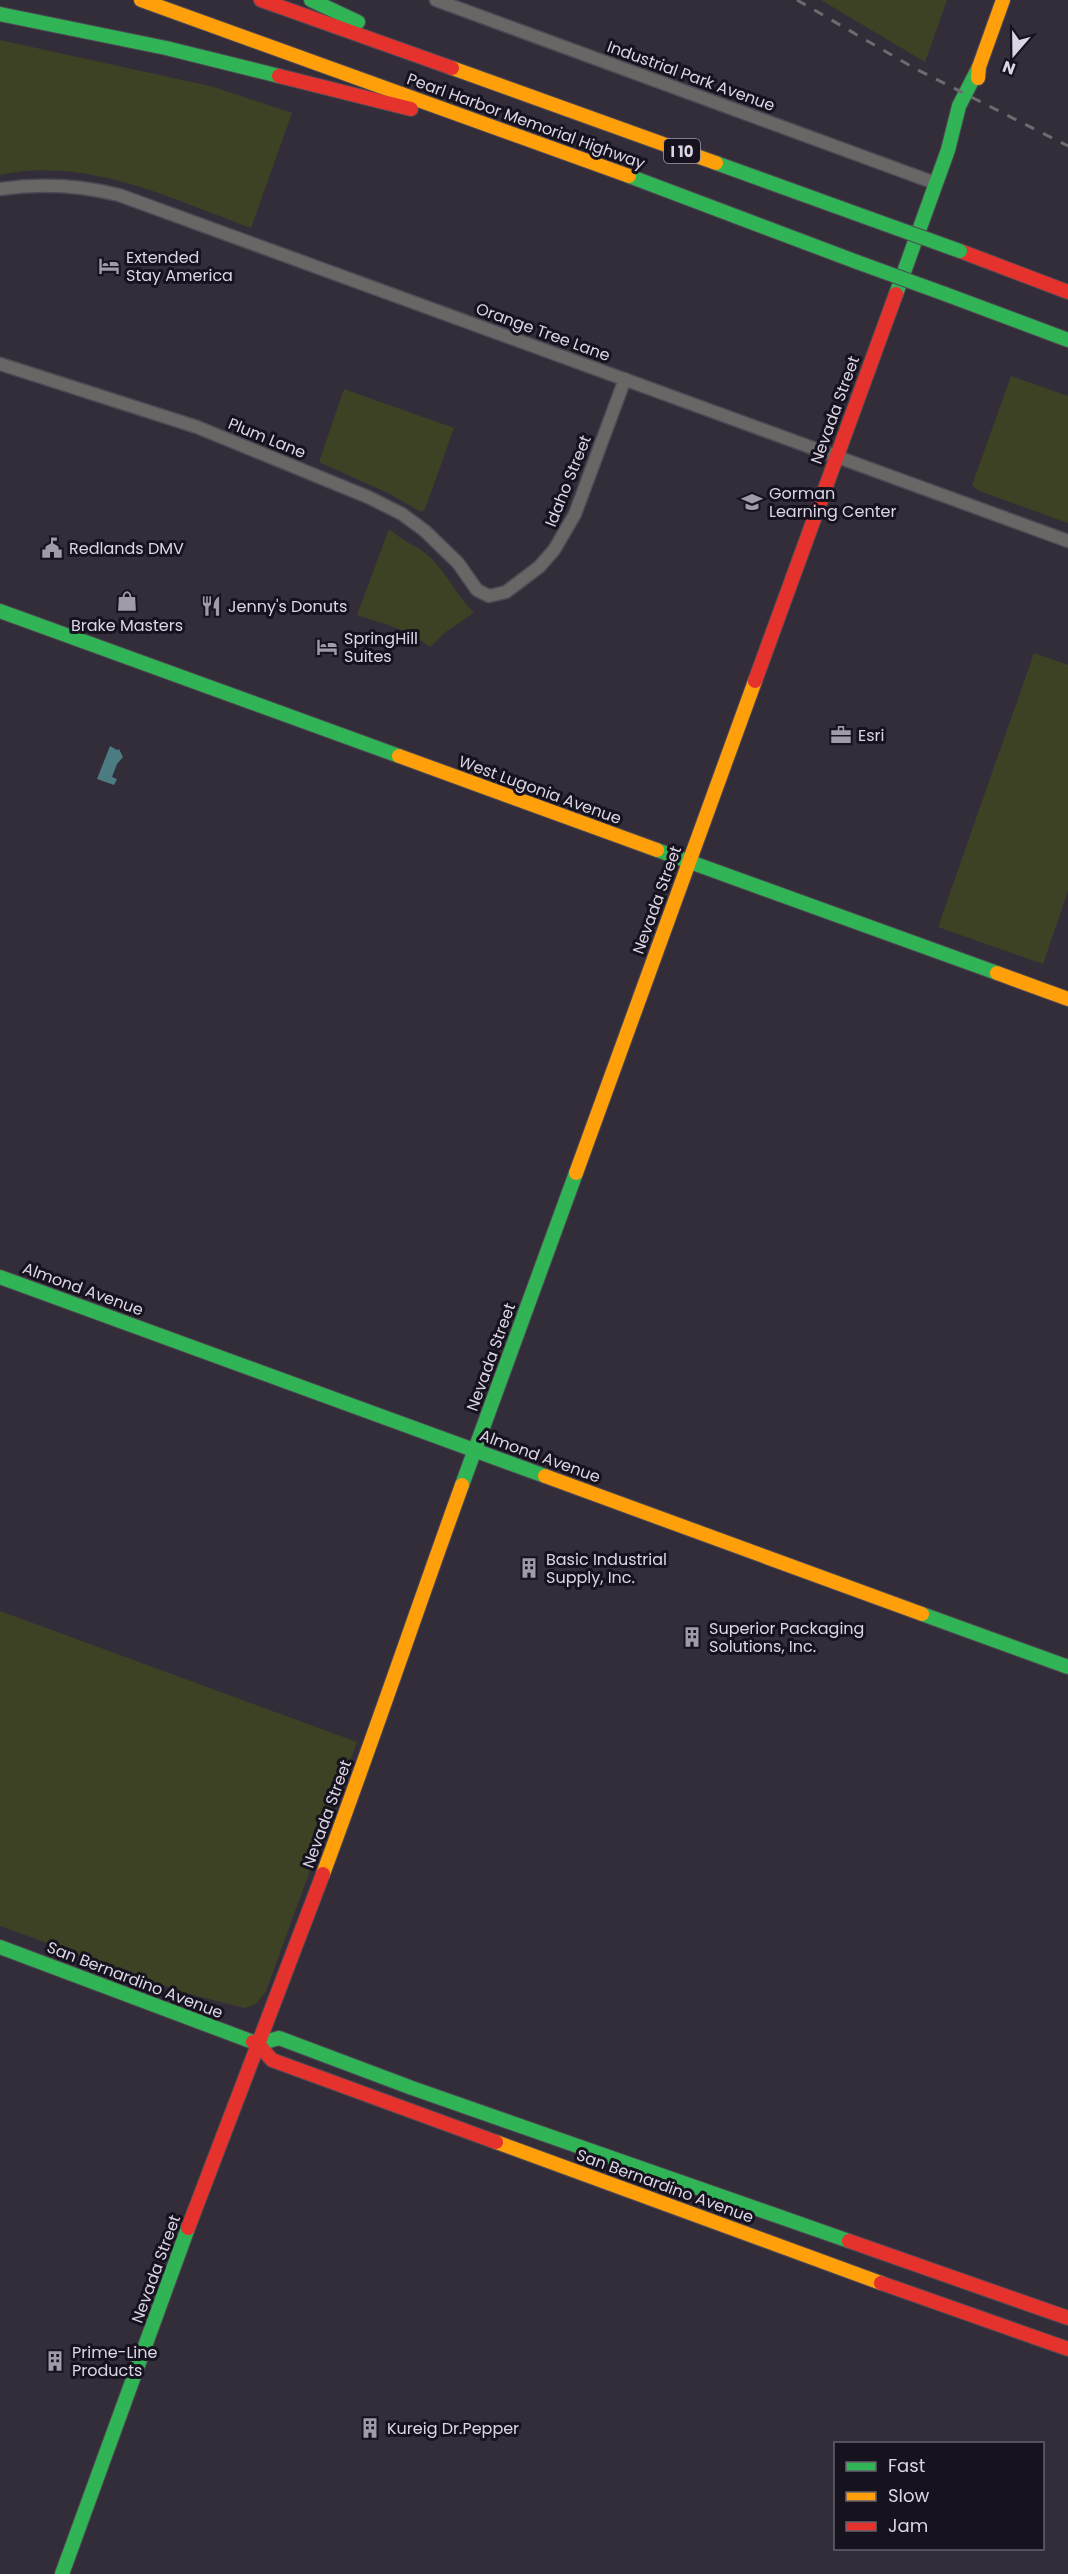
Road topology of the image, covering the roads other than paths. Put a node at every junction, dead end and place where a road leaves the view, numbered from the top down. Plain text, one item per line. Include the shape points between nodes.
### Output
1 (261, 0) edge
2 (311, 0) edge
3 (436, 0) edge
4 (1003, 0) edge
5 (143, 1) edge
6 (0, 14) edge
7 (492, 83) junction
8 (528, 138) junction
9 (935, 183) junction
10 (0, 189) edge
11 (1068, 292) edge
12 (1068, 340) edge
13 (0, 364) edge
14 (626, 379) junction
15 (836, 457) junction
16 (1068, 541) edge
17 (489, 596) joint
18 (0, 611) edge
19 (688, 862) junction
20 (1068, 999) edge
21 (0, 1277) edge
22 (475, 1450) junction
23 (1068, 1667) edge
24 (0, 1947) edge
25 (258, 2044) junction
26 (1068, 2318) edge
27 (1068, 2349) edge
28 (62, 2574) edge

1 - 7 main road, Pearl Harbor Memorial Highway / I 10
2 - 7 main road
3 - 9 street, Industrial Park Avenue
4 - 9 main road, Nevada Street via 977,83
5 - 8 main road, Pearl Harbor Memorial Highway
6 - 8 main road via 166,48
7 - 11 main road, Pearl Harbor Memorial Highway / I 10, bridge
8 - 12 main road, Pearl Harbor Memorial Highway, bridge
9 - 15 main road, Nevada Street
10 - 14 street, Orange Tree Lane via 49,184 119,195
13 - 17 street, Plum Lane via 197,427 368,497 425,531 445,549 477,590
14 - 15 street, Orange Tree Lane
14 - 17 street, Idaho Street via 565,535 539,567 506,592
15 - 16 street, Orange Tree Lane
15 - 19 main road, Nevada Street
18 - 19 main road, West Lugonia Avenue
19 - 20 main road, West Lugonia Avenue
19 - 22 main road, Nevada Street
21 - 22 main road, Almond Avenue
22 - 23 main road, Almond Avenue
22 - 25 main road, Nevada Street via 378,1726
24 - 25 main road, San Bernardino Avenue
25 - 26 main road, San Bernardino Avenue via 279,2038
25 - 27 main road, San Bernardino Avenue via 272,2060
25 - 28 main road, Nevada Street

